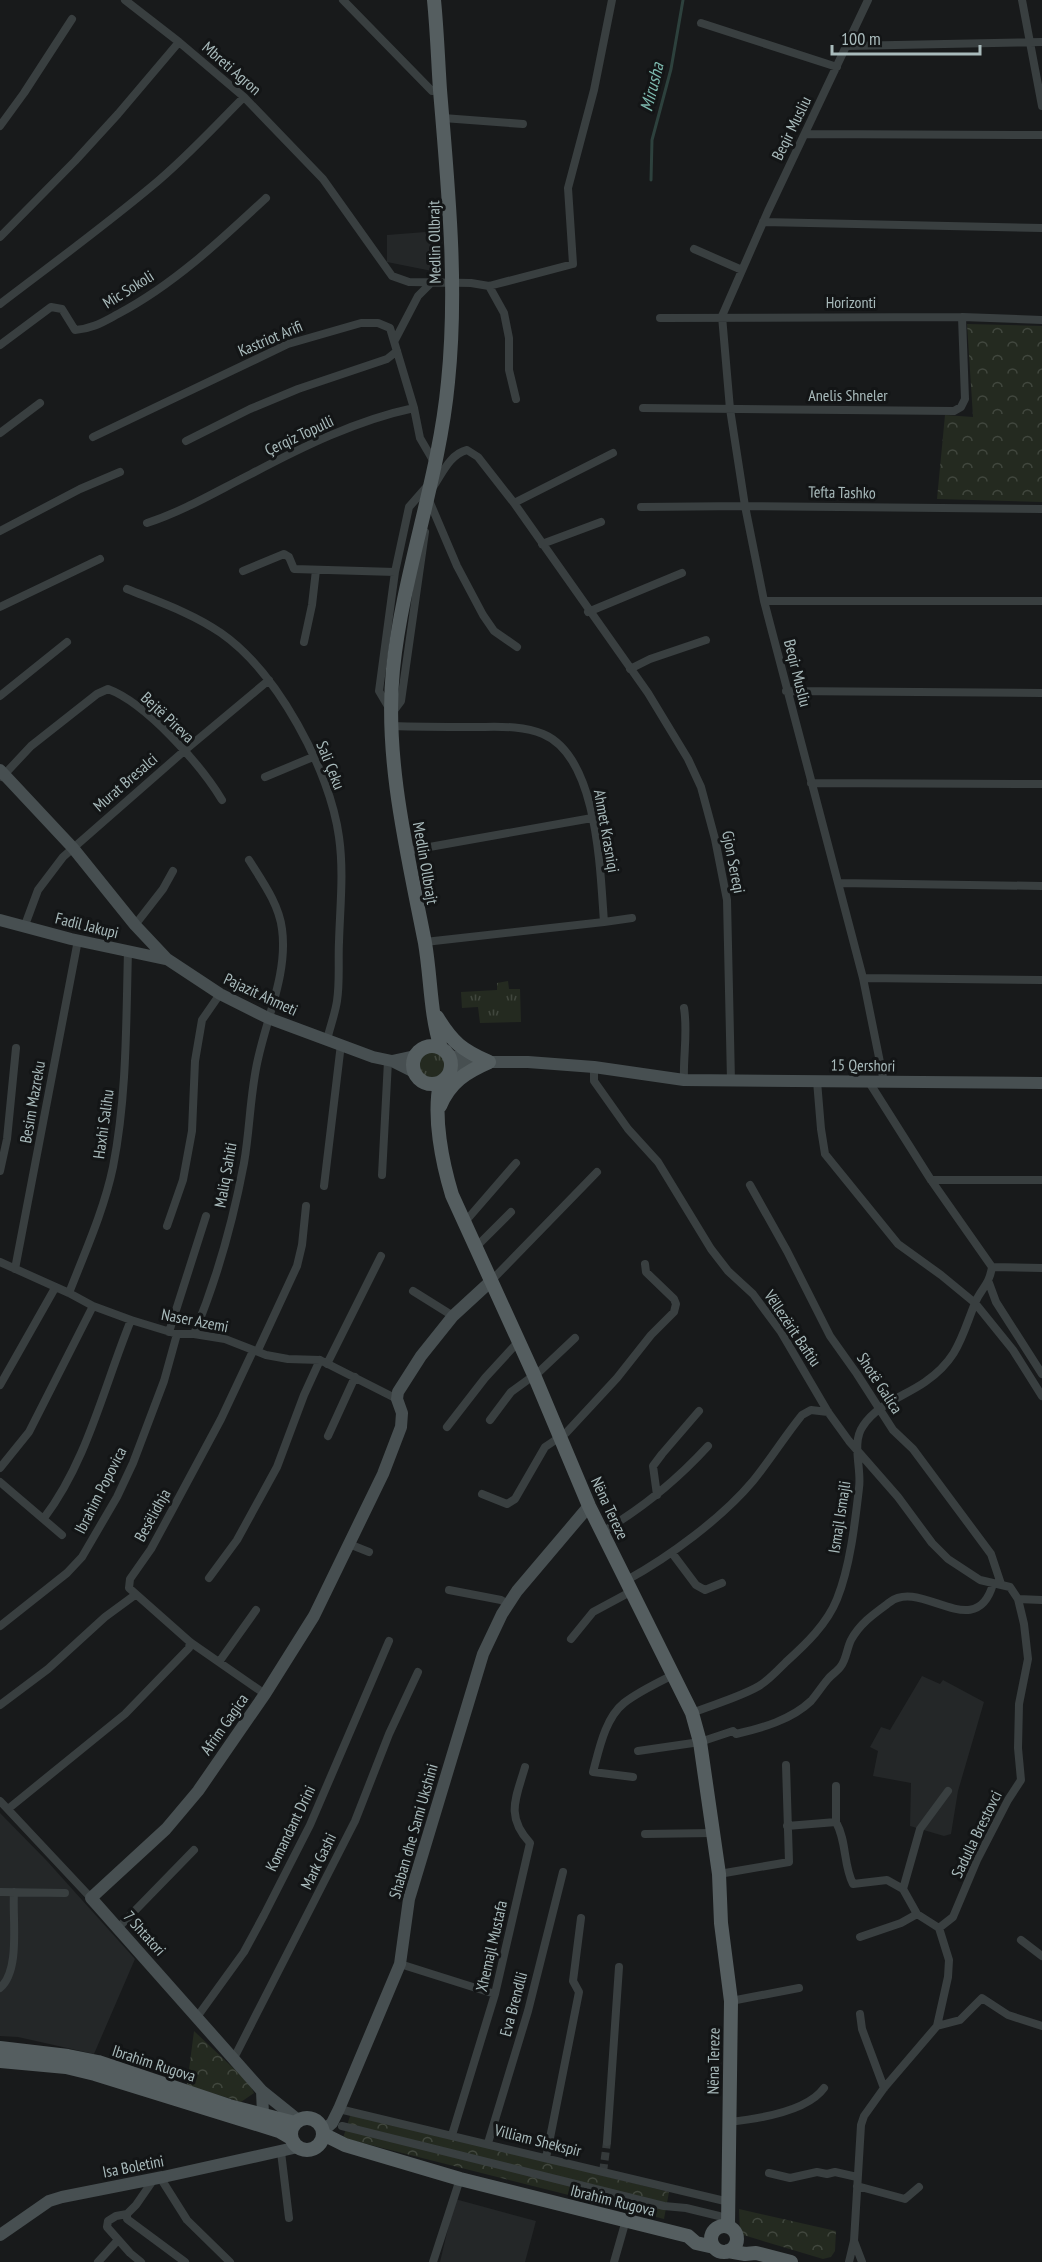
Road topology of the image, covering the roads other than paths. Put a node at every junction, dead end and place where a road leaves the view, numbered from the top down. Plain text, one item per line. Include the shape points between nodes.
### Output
1 (125, 0) edge
2 (343, 0) edge
3 (434, 0) edge
4 (612, 0) edge
5 (868, 0) edge
6 (1022, 0) edge
7 (72, 19) dead end
8 (701, 23) dead end
9 (179, 42) junction
10 (1029, 42) junction
11 (1042, 42) edge
12 (847, 46) junction
13 (837, 67) junction
14 (440, 90) junction
15 (244, 97) junction
16 (1042, 106) edge
17 (443, 118) junction
18 (523, 124) dead end
19 (0, 126) edge
20 (805, 134) junction
21 (1042, 135) edge
22 (266, 198) dead end
23 (763, 222) junction
24 (1042, 228) edge
25 (0, 237) edge
26 (694, 249) dead end
27 (742, 270) junction
28 (431, 283) junction
29 (452, 283) junction
30 (489, 286) junction
31 (0, 304) edge
32 (722, 316) junction
33 (962, 317) junction
34 (660, 318) dead end
35 (1042, 320) edge
36 (395, 340) junction
37 (0, 345) edge
38 (397, 351) junction
39 (516, 399) dead end
40 (40, 403) dead end
41 (414, 408) junction
42 (643, 408) dead end
43 (730, 409) junction
44 (0, 433) edge
45 (93, 437) dead end
46 (186, 441) dead end
47 (613, 453) dead end
48 (434, 462) junction
49 (120, 472) dead end
50 (428, 494) junction
51 (514, 502) junction
52 (746, 506) junction
53 (641, 507) dead end
54 (1042, 509) edge
55 (601, 522) dead end
56 (147, 523) dead end
57 (0, 531) edge
58 (542, 544) junction
59 (100, 559) dead end
60 (316, 570) junction
61 (243, 571) dead end
62 (395, 572) junction
63 (682, 573) dead end
64 (127, 590) dead end
65 (764, 601) junction
66 (1042, 601) edge
67 (0, 607) edge
68 (588, 612) junction
69 (706, 640) dead end
70 (67, 642) dead end
71 (304, 642) dead end
72 (517, 647) dead end
73 (630, 669) junction
74 (269, 680) junction
75 (786, 691) junction
76 (1042, 693) edge
77 (0, 696) edge
78 (392, 720) junction
79 (184, 751) junction
80 (313, 757) junction
81 (1, 774) edge
82 (265, 777) dead end
83 (811, 783) junction
84 (1042, 784) edge
85 (222, 800) dead end
86 (592, 818) junction
87 (73, 848) junction
88 (406, 851) junction
89 (249, 860) dead end
90 (173, 870) dead end
91 (839, 883) junction
92 (1042, 886) edge
93 (632, 918) dead end
94 (0, 920) edge
95 (604, 922) junction
96 (25, 925) junction
97 (135, 925) junction
98 (78, 940) junction
99 (424, 942) junction
100 (128, 951) junction
101 (167, 959) junction
102 (863, 978) junction
103 (1042, 980) edge
104 (219, 994) junction
105 (684, 1008) dead end
106 (433, 1013) junction
107 (268, 1018) junction
108 (327, 1040) junction
109 (341, 1044) junction
110 (16, 1048) dead end
111 (418, 1052) junction
112 (445, 1052) junction
113 (390, 1061) junction
114 (485, 1062) junction
115 (594, 1067) junction
116 (451, 1071) junction
117 (414, 1072) junction
118 (684, 1080) junction
119 (731, 1081) junction
120 (817, 1081) junction
121 (869, 1082) junction
122 (884, 1082) junction
123 (426, 1083) junction
124 (440, 1083) junction
125 (1042, 1083) edge
126 (437, 1108) junction
127 (516, 1163) dead end
128 (0, 1171) edge
129 (597, 1172) dead end
130 (382, 1175) dead end
131 (931, 1180) junction
132 (1042, 1180) edge
133 (750, 1185) dead end
134 (324, 1186) dead end
135 (306, 1206) dead end
136 (511, 1212) dead end
137 (206, 1216) dead end
138 (464, 1223) junction
139 (167, 1226) dead end
140 (475, 1248) junction
141 (381, 1256) dead end
142 (0, 1262) edge
143 (645, 1264) dead end
144 (993, 1268) junction
145 (1042, 1268) edge
146 (15, 1269) junction
147 (490, 1282) junction
148 (989, 1283) junction
149 (55, 1288) junction
150 (414, 1291) dead end
151 (69, 1293) junction
152 (975, 1303) junction
153 (93, 1306) junction
154 (453, 1316) junction
155 (130, 1320) junction
156 (173, 1333) junction
157 (194, 1334) junction
158 (575, 1338) dead end
159 (518, 1342) junction
160 (255, 1350) junction
161 (324, 1362) junction
162 (1042, 1374) edge
163 (534, 1375) junction
164 (355, 1377) junction
165 (0, 1385) edge
166 (1042, 1395) edge
167 (397, 1399) junction
168 (878, 1409) junction
169 (699, 1411) dead end
170 (828, 1412) junction
171 (490, 1420) dead end
172 (447, 1427) dead end
173 (328, 1436) dead end
174 (560, 1437) junction
175 (708, 1446) dead end
176 (857, 1450) junction
177 (0, 1468) edge
178 (0, 1482) edge
179 (482, 1494) dead end
180 (657, 1495) junction
181 (590, 1506) junction
182 (44, 1518) junction
183 (602, 1532) junction
184 (62, 1535) dead end
185 (349, 1544) junction
186 (369, 1552) dead end
187 (672, 1553) junction
188 (209, 1578) dead end
189 (722, 1583) dead end
190 (997, 1584) junction
191 (630, 1586) junction
192 (449, 1590) dead end
193 (135, 1595) junction
194 (1018, 1599) junction
195 (1042, 1600) edge
196 (508, 1604) junction
197 (256, 1610) dead end
198 (0, 1626) edge
199 (571, 1639) dead end
200 (389, 1641) dead end
201 (190, 1642) junction
202 (219, 1662) junction
203 (418, 1672) dead end
204 (673, 1675) junction
205 (265, 1694) junction
206 (0, 1705) edge
207 (692, 1713) junction
208 (700, 1742) junction
209 (638, 1751) dead end
210 (786, 1765) dead end
211 (525, 1767) dead end
212 (633, 1777) dead end
213 (836, 1786) dead end
214 (948, 1791) dead end
215 (0, 1801) edge
216 (8, 1809) junction
217 (836, 1822) junction
218 (787, 1826) junction
219 (712, 1833) junction
220 (645, 1834) dead end
221 (194, 1850) dead end
222 (563, 1872) dead end
223 (719, 1874) junction
224 (903, 1889) junction
225 (0, 1892) edge
226 (14, 1892) junction
227 (65, 1893) dead end
228 (91, 1898) junction
229 (918, 1914) junction
230 (581, 1918) dead end
231 (118, 1928) junction
232 (939, 1928) junction
233 (860, 1937) dead end
234 (1021, 1940) dead end
235 (1042, 1956) edge
236 (400, 1964) junction
237 (619, 1967) dead end
238 (0, 1988) edge
239 (799, 1988) dead end
240 (495, 1994) junction
241 (731, 2001) junction
242 (860, 2014) dead end
243 (197, 2017) junction
244 (937, 2026) junction
245 (1042, 2026) edge
246 (0, 2048) edge
247 (234, 2058) junction
248 (0, 2061) edge
249 (824, 2088) dead end
250 (884, 2088) junction
251 (262, 2091) junction
252 (339, 2109) junction
253 (263, 2114) junction
254 (296, 2121) junction
255 (729, 2122) junction
256 (342, 2126) dead end
257 (323, 2132) junction
258 (452, 2135) junction
259 (607, 2142) tunnel mouth
260 (294, 2143) junction
261 (488, 2143) junction
262 (345, 2145) junction
263 (312, 2149) junction
264 (282, 2152) junction
265 (546, 2158) junction
266 (769, 2173) dead end
267 (158, 2178) junction
268 (460, 2179) junction
269 (857, 2181) junction
270 (919, 2187) dead end
271 (729, 2202) junction
272 (127, 2214) junction
273 (290, 2218) dead end
274 (626, 2220) junction
275 (728, 2226) junction
276 (714, 2230) junction
277 (0, 2235) edge
278 (688, 2236) junction
279 (118, 2240) junction
280 (854, 2241) junction
281 (721, 2249) junction
282 (756, 2253) junction
283 (98, 2262) edge
284 (141, 2262) edge
285 (185, 2262) edge
286 (230, 2262) edge
287 (434, 2262) edge
288 (614, 2262) edge
289 (791, 2262) edge
290 (849, 2262) edge
291 (862, 2262) edge

1 - 9 street
2 - 14 street via 432,91
3 - 14 main road, Medlin Ollbrajt
4 - 30 street, Mbreti Agron via 568,188 573,264
5 - 12 street, Beqir Musliu
6 - 10 street
7 - 19 street
8 - 13 street
9 - 15 street, Mbreti Agron
9 - 25 street, Mbreti Agron via 89,146
10 - 11 street
10 - 12 street
10 - 16 street
12 - 13 street, Beqir Musliu
13 - 20 street, Beqir Musliu
14 - 17 main road, Medlin Ollbrajt
15 - 28 street, Mbreti Agron via 323,179 392,276
15 - 31 street via 153,185
17 - 18 street
17 - 29 main road, Medlin Ollbrajt
20 - 21 street
20 - 23 street, Beqir Musliu
22 - 37 street, Mic Sokoli via 223,238 144,300 91,329 75,330 62,309 51,307
23 - 24 street
23 - 27 street, Beqir Musliu
26 - 27 street
27 - 32 street, Beqir Musliu
28 - 29 street, Mbreti Agron
28 - 36 street via 418,296
29 - 30 street, Mbreti Agron
29 - 48 main road, Medlin Ollbrajt via 448,382
30 - 39 street via 504,313
32 - 33 street, Horizonti
32 - 34 street, Horizonti
32 - 43 street, Beqir Musliu
33 - 35 street, Horizonti
33 - 43 street, Anelis Shneler via 965,399 954,411
36 - 38 street
36 - 45 street, Kastriot Arifi via 390,328 378,323 361,323 310,336
38 - 41 street
38 - 46 street via 250,409
40 - 44 street
41 - 48 street via 420,438
41 - 56 street, Çerqiz Topulli via 366,421
42 - 43 street, Anelis Shneler
43 - 52 street, Beqir Musliu
47 - 51 street
48 - 50 main road, Medlin Ollbrajt
49 - 57 street
50 - 51 street, Gjon Sereqi via 454,456 467,450 478,457
50 - 62 street, Medlin Ollbrajt via 409,507
50 - 72 street via 457,566 483,615 494,631
50 - 78 main road, Medlin Ollbrajt via 406,589 393,671
51 - 58 street, Gjon Sereqi
52 - 53 street, Tefta Tashko
52 - 54 street, Tefta Tashko
52 - 65 street, Beqir Musliu
55 - 58 street
58 - 68 street, Gjon Sereqi
59 - 67 street
60 - 61 street via 294,569 284,554
60 - 62 street
60 - 71 street
62 - 78 street, Medlin Ollbrajt via 379,692
63 - 68 street
64 - 74 street, Sali Çeku via 181,610 222,633
65 - 66 street
65 - 75 street, Beqir Musliu
68 - 73 street, Gjon Sereqi
69 - 73 street
70 - 77 street
73 - 119 street, Gjon Sereqi via 688,759 701,787 715,839 727,900
74 - 79 street, Murat Bresalci
74 - 80 street, Sali Çeku
75 - 76 street
75 - 83 street, Beqir Musliu
78 - 86 street, Ahmet Krasniqi via 515,727 542,733 560,743 574,762
78 - 88 main road, Medlin Ollbrajt
79 - 81 street, Bejtë Pireva via 140,708 108,689 31,746
79 - 85 street, Bejtë Pireva
79 - 87 street, Murat Bresalci
80 - 82 street
80 - 108 street, Sali Çeku via 327,790 339,837 337,1000
81 - 87 street, Pajazit Ahmeti
83 - 84 street
83 - 91 street, Beqir Musliu
86 - 88 street
86 - 95 street, Ahmet Krasniqi
87 - 96 street, Murat Bresalci via 45,878
87 - 97 street, Pajazit Ahmeti
88 - 99 main road, Medlin Ollbrajt
89 - 107 street, Maliq Sahiti via 274,902 282,928 283,951
90 - 97 street via 152,906
91 - 92 street
91 - 102 street, Beqir Musliu
93 - 95 street
94 - 96 street, Fadil Jakupi
95 - 99 street
96 - 98 street, Fadil Jakupi
97 - 101 street, Pajazit Ahmeti
98 - 100 street, Fadil Jakupi
98 - 146 street, Besim Mazreku
99 - 106 main road, Medlin Ollbrajt
100 - 101 street, Fadil Jakupi
100 - 151 street, Haxhi Salihu via 125,1074 113,1167 94,1231
101 - 104 street, Pajazit Ahmeti
102 - 103 street
102 - 122 street, Beqir Musliu
104 - 107 street, Pajazit Ahmeti
104 - 139 street via 202,1020 195,1061 192,1131 183,1180
105 - 118 street
106 - 111 main road, Medlin Ollbrajt
106 - 112 main road, Medlin Ollbrajt
106 - 114 main road via 457,1045
107 - 108 street, Pajazit Ahmeti
107 - 157 street, Maliq Sahiti via 233,1214
108 - 109 street, Pajazit Ahmeti
109 - 113 street, Pajazit Ahmeti
109 - 134 street
110 - 128 street
111 - 112 main road via 431,1046
111 - 113 street
111 - 117 main road
112 - 114 street, 15 Qershori
112 - 116 main road
113 - 117 street, Pajazit Ahmeti
113 - 130 street
114 - 115 street, 15 Qershori
114 - 116 street, 15 Qershori
114 - 126 main road via 455,1081
115 - 118 street, 15 Qershori
115 - 170 street, Vëllezërit Baftiu via 594,1081 628,1129 658,1162 728,1271 753,1294 781,1332
116 - 124 main road
117 - 123 main road
118 - 119 street, 15 Qershori
119 - 120 street, 15 Qershori
120 - 121 street, 15 Qershori
120 - 152 street via 825,1154 898,1244
121 - 122 street, 15 Qershori
121 - 131 street
122 - 125 street, 15 Qershori
123 - 124 main road
123 - 126 main road, Nëna Tereze
124 - 126 main road, Nëna Tereze
126 - 138 main road, Nëna Tereze via 444,1168
127 - 138 street
129 - 147 street
131 - 132 street
131 - 144 street
133 - 168 street, Shotë Galica via 830,1336
135 - 160 street, Besëlidhja via 297,1266
136 - 140 street
137 - 156 street, Ibrahim Popovica
138 - 140 main road, Nëna Tereze
140 - 147 main road, Nëna Tereze
141 - 161 street
142 - 146 street, Naser Azemi
143 - 174 street via 646,1272 674,1299 674,1312 618,1378
144 - 145 street
144 - 148 street, Ismajl Ismajli
146 - 149 street, Naser Azemi
147 - 154 street
147 - 159 main road, Nëna Tereze
148 - 152 street, Ismajl Ismajli
148 - 162 street via 996,1302
149 - 151 street, Naser Azemi
149 - 165 street
150 - 154 street
151 - 153 street, Naser Azemi
152 - 166 street via 1013,1350
152 - 168 street, Ismajl Ismajli via 960,1345 943,1369
153 - 155 street, Naser Azemi
153 - 177 street via 29,1432
154 - 167 street via 421,1356
155 - 156 street, Naser Azemi
155 - 182 street via 69,1482
156 - 157 street, Naser Azemi
156 - 198 street, Ibrahim Popovica via 164,1382 133,1463 82,1557
157 - 160 street, Naser Azemi via 225,1339
158 - 163 street
159 - 163 main road, Nëna Tereze
159 - 172 street
160 - 161 street, Naser Azemi via 288,1359
160 - 193 street, Besëlidhja via 151,1549 130,1579 129,1588
161 - 164 street, Naser Azemi
161 - 188 street via 304,1395 277,1467 237,1540
163 - 171 street via 511,1392
163 - 174 main road, Nëna Tereze
164 - 167 street, Naser Azemi
164 - 173 street
167 - 185 street, Afrim Gagica via 401,1427
168 - 176 street, Ismajl Ismajli via 861,1427
168 - 190 street, Shotë Galica via 913,1449 991,1554
169 - 180 street via 653,1466
170 - 176 street, Vëllezërit Baftiu
170 - 187 street via 812,1410 802,1414 753,1481
174 - 179 street via 545,1447 515,1499 507,1504
174 - 181 main road, Nëna Tereze
175 - 180 street
176 - 190 street, Vëllezërit Baftiu via 948,1559 980,1580
176 - 207 street, Ismajl Ismajli via 861,1477 854,1529 837,1600 823,1623 761,1685
178 - 182 street
180 - 183 street
181 - 183 main road, Nëna Tereze
181 - 196 street, Shaban dhe Sami Ukshini
182 - 184 street
183 - 191 main road, Nëna Tereze
185 - 186 street
185 - 205 street, Afrim Gagica via 314,1616
187 - 189 street via 696,1585 705,1590
187 - 191 street
190 - 194 street via 1010,1587
190 - 208 street via 972,1610 959,1611 921,1598 894,1599 858,1629 842,1665 810,1701 768,1727 736,1734 733,1731
191 - 199 street via 593,1612
191 - 204 main road, Nëna Tereze
192 - 196 street
193 - 201 street
193 - 206 street
194 - 195 street
194 - 232 street, Sadulla Brestovci via 1028,1659 1019,1704 1021,1780 981,1851 952,1917
196 - 236 street, Shaban dhe Sami Ukshini via 483,1654 409,1899
197 - 202 street
200 - 243 street, Komandant Drini via 310,1825 244,1952
201 - 202 street
201 - 216 street via 189,1648 124,1714
202 - 205 street
203 - 247 street, Mark Gashi via 355,1821
204 - 207 main road, Nëna Tereze
204 - 212 street via 622,1704 605,1733 593,1772
205 - 228 street, Afrim Gagica via 198,1791 166,1829
207 - 208 main road, Nëna Tereze
208 - 209 street
208 - 219 main road, Nëna Tereze
210 - 218 street
211 - 240 street, Xhemajl Mustafa via 514,1816 530,1843
213 - 217 street
214 - 224 street via 920,1829
215 - 216 street, 7 Shtatori
216 - 228 street, 7 Shtatori
217 - 218 street
217 - 224 street via 843,1834 853,1884 886,1880
218 - 223 street via 789,1862
219 - 220 street
219 - 223 main road, Nëna Tereze
221 - 231 street
222 - 261 street, Eva Brendlli via 528,2011
223 - 241 main road, Nëna Tereze
224 - 229 street
225 - 226 street
226 - 227 street
226 - 238 street via 12,1964
228 - 231 street, 7 Shtatori
229 - 232 street
229 - 233 street
230 - 265 street via 573,1981 579,1992
231 - 243 street, 7 Shtatori
232 - 244 street via 949,1960
234 - 235 street
236 - 240 street
236 - 252 street, Shaban dhe Sami Ukshini
237 - 259 street
239 - 241 street
240 - 258 street, Xhemajl Mustafa
241 - 255 main road, Nëna Tereze
242 - 250 street
243 - 247 street, 7 Shtatori
244 - 245 street via 960,2020 982,1998 1008,2015
244 - 250 street
246 - 253 main road, Ibrahim Rugova via 98,2062
247 - 251 street, 7 Shtatori
248 - 260 main road, Ibrahim Rugova via 66,2067 95,2074 279,2131
249 - 255 street via 819,2096 784,2111
250 - 269 street via 861,2125
251 - 253 street
251 - 254 street, 7 Shtatori
252 - 257 street, Shaban dhe Sami Ukshini
252 - 258 street, Villiam Shekspir
253 - 254 main road, Ibrahim Rugova
254 - 257 main road, Ibrahim Rugova via 313,2119
254 - 260 main road via 291,2128
255 - 271 main road, Nëna Tereze
256 - 275 street via 664,2206 686,2208
257 - 262 main road, Ibrahim Rugova
257 - 263 main road via 320,2143
258 - 261 street, Villiam Shekspir
260 - 263 main road, Ibrahim Rugova via 305,2150
260 - 264 street, Isa Boletini
261 - 265 street, Villiam Shekspir
262 - 263 main road, Ibrahim Rugova
262 - 268 main road, Ibrahim Rugova
264 - 267 street, Isa Boletini
264 - 273 street
265 - 271 street, Villiam Shekspir
266 - 269 street via 790,2178 835,2172
267 - 272 street
267 - 277 street, Isa Boletini via 49,2201
267 - 286 street via 187,2220
268 - 274 main road, Ibrahim Rugova
268 - 287 street
269 - 270 street via 905,2199
269 - 280 street
271 - 275 main road, Nëna Tereze
272 - 279 street via 108,2222 107,2228
272 - 285 street via 127,2219
274 - 278 main road, Ibrahim Rugova
274 - 288 street
275 - 276 main road, Ibrahim Rugova
275 - 281 main road via 735,2246
275 - 282 main road, Ibrahim Rugova
276 - 278 main road, Ibrahim Rugova
276 - 281 main road via 711,2238
278 - 281 main road, Ibrahim Rugova via 696,2243
279 - 283 street
279 - 284 street
280 - 290 street
280 - 291 street
281 - 282 main road, Ibrahim Rugova
282 - 289 main road, Ibrahim Rugova

